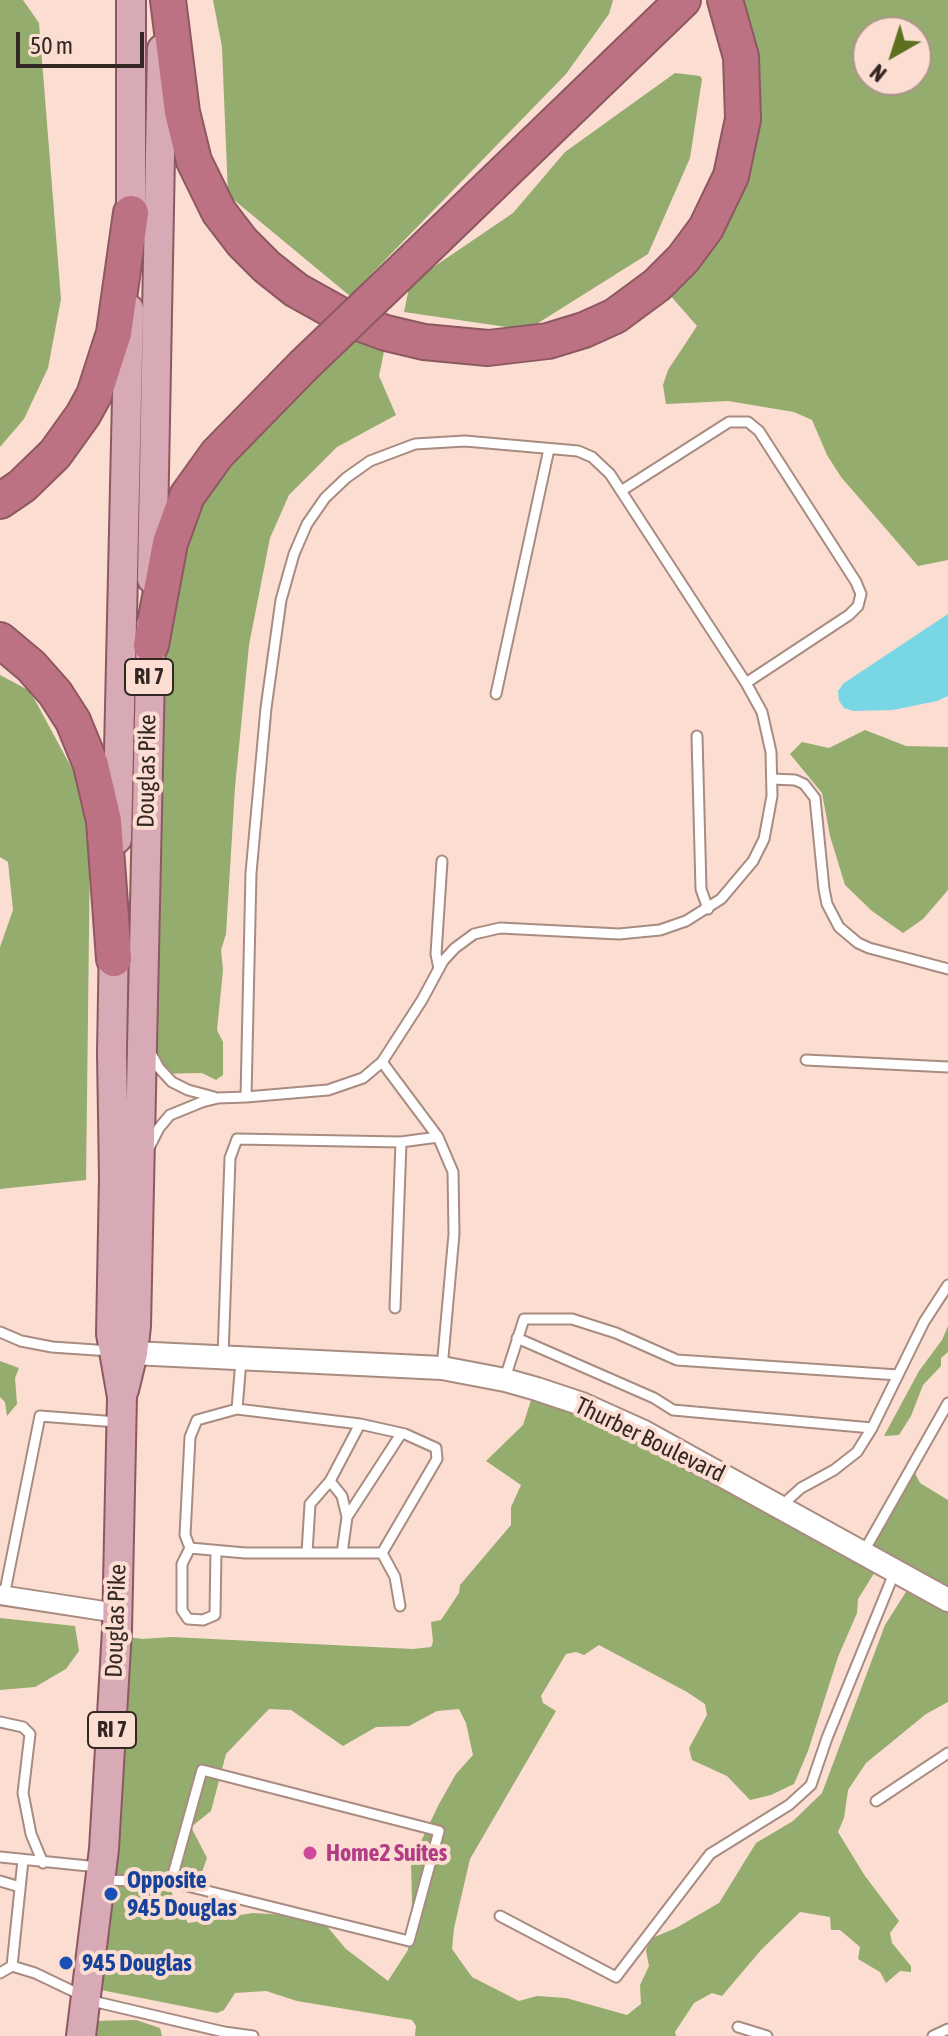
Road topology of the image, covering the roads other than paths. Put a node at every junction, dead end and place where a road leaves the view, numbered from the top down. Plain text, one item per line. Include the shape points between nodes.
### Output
1 (131, 0) edge
2 (161, 0) edge
3 (168, 0) edge
4 (725, 0) edge
5 (674, 8) edge
6 (131, 213) junction
7 (549, 449) junction
8 (621, 491) junction
9 (0, 501) edge
10 (0, 640) edge
11 (151, 645) junction
12 (746, 683) junction
13 (496, 694) dead end
14 (697, 736) dead end
15 (773, 779) junction
16 (442, 861) dead end
17 (708, 909) junction
18 (114, 959) junction
19 (439, 969) junction
20 (948, 969) edge
21 (141, 1024) junction
22 (806, 1060) dead end
23 (382, 1062) junction
24 (948, 1067) edge
25 (246, 1097) junction
26 (218, 1098) junction
27 (438, 1137) junction
28 (401, 1142) junction
29 (140, 1181) junction
30 (948, 1285) edge
31 (395, 1308) dead end
32 (0, 1332) edge
33 (517, 1338) junction
34 (123, 1352) junction
35 (232, 1360) junction
36 (442, 1368) junction
37 (898, 1375) junction
38 (505, 1380) junction
39 (948, 1403) edge
40 (237, 1409) junction
41 (122, 1410) junction
42 (360, 1424) junction
43 (872, 1428) junction
44 (401, 1434) junction
45 (330, 1481) junction
46 (780, 1507) junction
47 (347, 1517) junction
48 (190, 1548) junction
49 (216, 1551) junction
50 (307, 1553) junction
51 (342, 1553) junction
52 (382, 1553) junction
53 (863, 1553) junction
54 (895, 1571) junction
55 (2, 1595) edge
56 (948, 1600) edge
57 (400, 1606) dead end
58 (117, 1613) junction
59 (0, 1722) edge
60 (948, 1753) edge
61 (876, 1801) dead end
62 (0, 1857) edge
63 (23, 1860) junction
64 (43, 1863) junction
65 (101, 1873) junction
66 (0, 1881) edge
67 (171, 1882) junction
68 (20, 1887) junction
69 (500, 1916) dead end
70 (3, 1938) dead end
71 (15, 1940) junction
72 (12, 1966) junction
73 (0, 1973) edge
74 (86, 1999) junction
75 (738, 2027) dead end
76 (948, 2029) edge
77 (81, 2036) edge
78 (253, 2036) edge
79 (767, 2036) edge
80 (933, 2036) edge

1 - 6 main road, Douglas Pike / RI 7
2 - 11 main road, Douglas Pike / RI 7
3 - 4 highway via 191,153 209,195 242,242 296,290 348,319 414,340 488,348 557,339 615,316 657,285 706,228 731,176 743,119 741,57
5 - 11 highway, bridge via 217,454 187,496 170,543
6 - 9 highway via 114,333 94,395 55,454
6 - 18 main road, Douglas Pike / RI 7
7 - 8 lane via 592,457
7 - 13 lane
7 - 25 lane via 447,440 400,448 370,461 335,488 300,538 277,622 255,813
8 - 12 lane
8 - 12 lane via 729,422 748,422 759,431 861,594 849,615
10 - 18 highway via 55,693 86,749 102,809
11 - 21 main road, Douglas Pike / RI 7
12 - 15 lane via 765,722
14 - 17 lane via 701,889
15 - 17 lane via 770,815 759,850 738,881
15 - 20 lane via 804,784 815,798 824,889 839,927 869,948
16 - 19 lane
17 - 19 lane via 646,933 491,928 455,948
18 - 34 main road, Douglas Pike / RI 7
19 - 23 lane
21 - 26 lane via 166,1077
21 - 29 main road, Douglas Pike / RI 7
22 - 24 lane
23 - 25 lane via 363,1078 338,1088
23 - 27 lane
25 - 26 lane
26 - 29 lane via 164,1120 148,1149
27 - 28 lane
27 - 36 lane via 453,1172 454,1219
28 - 31 lane
28 - 35 lane via 237,1139 230,1158
29 - 34 main road, Douglas Pike / RI 7
30 - 37 lane
32 - 34 lane via 52,1347
33 - 37 lane via 524,1319 572,1319 677,1360
33 - 38 lane
33 - 43 lane via 673,1410
34 - 35 street, Thurber Boulevard
34 - 41 main road, Douglas Pike / RI 7
35 - 36 street, Thurber Boulevard
35 - 40 lane
36 - 38 street, Thurber Boulevard
37 - 43 lane
38 - 46 street, Thurber Boulevard via 582,1404 642,1431
39 - 53 lane
40 - 42 lane
40 - 48 lane via 197,1420 190,1437 185,1535
41 - 55 lane via 40,1416
41 - 58 main road, Douglas Pike / RI 7
42 - 44 lane
42 - 45 lane
43 - 46 lane via 848,1460
44 - 47 lane
44 - 52 lane via 436,1448 437,1459
45 - 47 lane via 342,1496
45 - 50 lane via 310,1504
46 - 53 street, Thurber Boulevard
47 - 51 lane
48 - 49 lane
48 - 49 lane via 182,1564 182,1610 188,1619 215,1615
49 - 50 lane
50 - 51 lane
51 - 52 lane
52 - 57 lane via 395,1577
53 - 54 street, Thurber Boulevard
54 - 56 street, Thurber Boulevard
54 - 69 lane via 811,1785 789,1805 710,1854 616,1977
55 - 58 street
58 - 65 main road, Douglas Pike / RI 7
59 - 64 lane via 30,1734 23,1793
60 - 61 lane
62 - 63 lane
63 - 64 lane
63 - 68 lane
64 - 65 lane
65 - 67 lane
65 - 74 main road, Douglas Pike / RI 7
66 - 68 lane
67 - 67 lane via 409,1941 439,1831 202,1770
68 - 71 lane via 12,1917
70 - 71 lane
71 - 72 lane
72 - 73 lane
72 - 74 lane
74 - 77 main road, Douglas Pike / RI 7
74 - 78 lane
75 - 79 lane
76 - 80 lane

